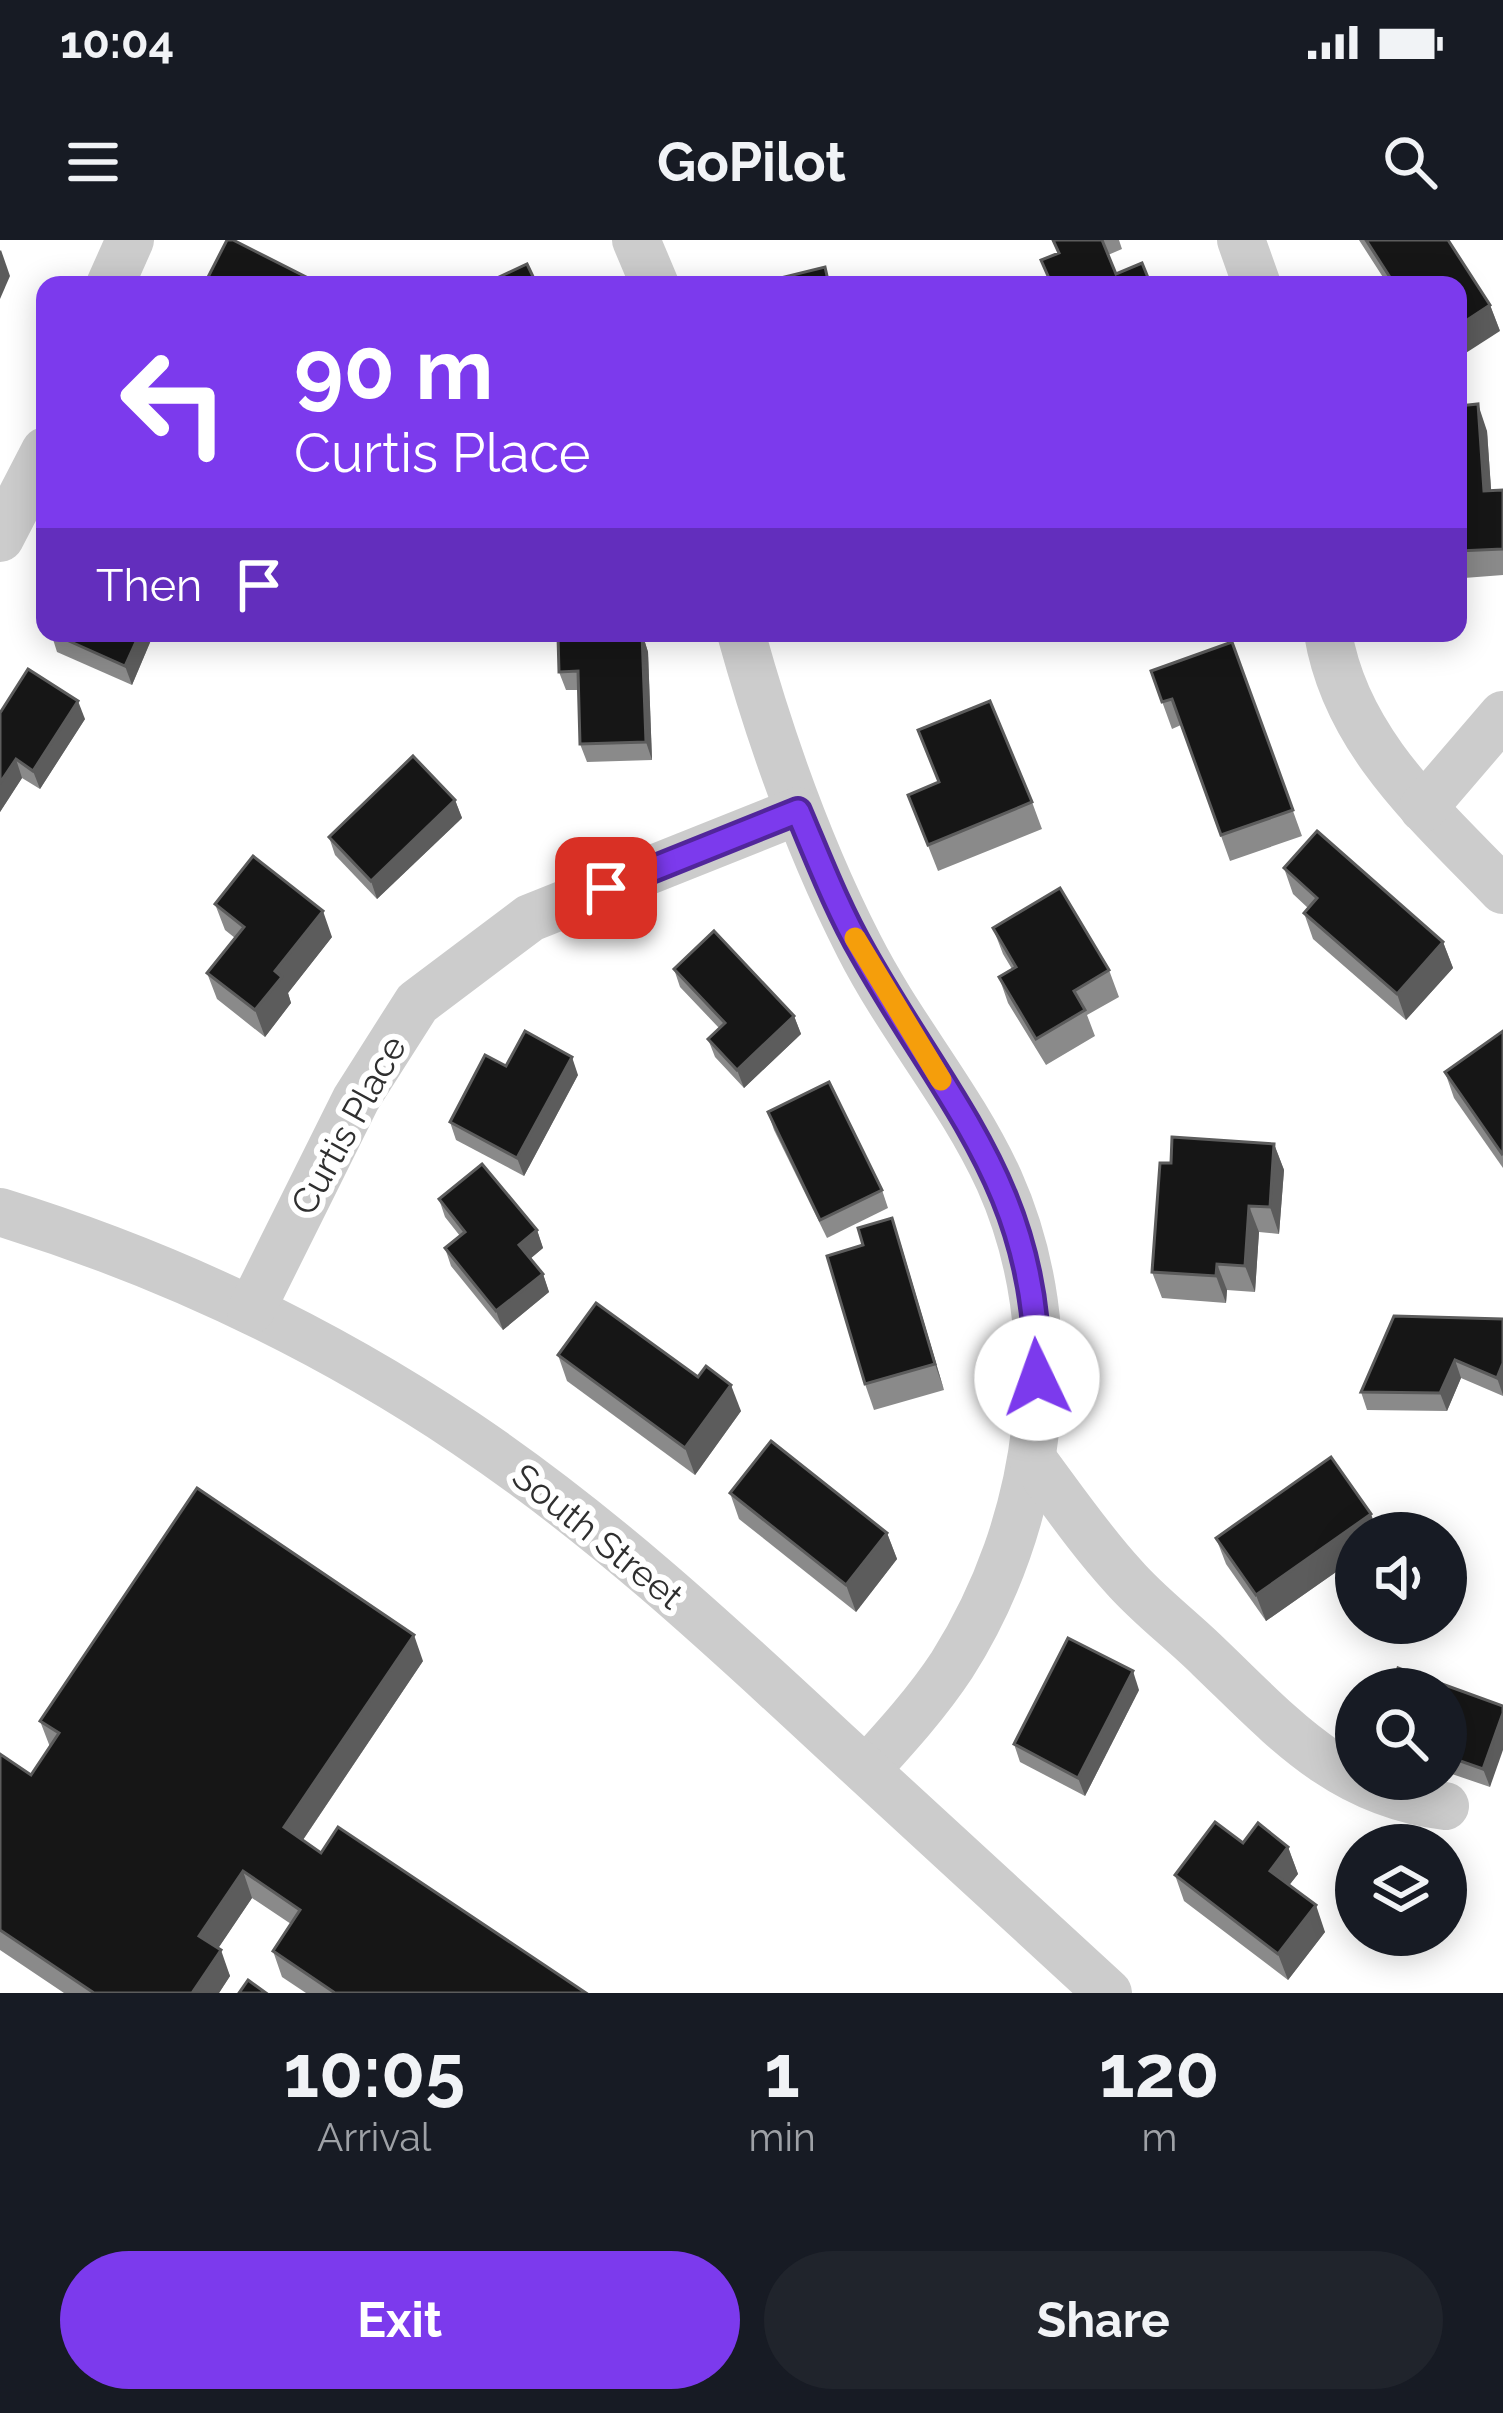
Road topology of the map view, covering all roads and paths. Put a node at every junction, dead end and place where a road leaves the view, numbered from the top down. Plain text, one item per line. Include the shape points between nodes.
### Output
1 (130, 240) edge
2 (636, 240) edge
3 (1241, 240) edge
4 (114, 276) edge
5 (652, 276) edge
6 (1254, 276) edge
7 (36, 468) edge
8 (0, 538) edge
9 (744, 642) edge
10 (1330, 642) edge
11 (1503, 715) edge
12 (1423, 808) junction
13 (798, 811) junction
14 (1503, 890) edge
15 (0, 1212) edge
16 (251, 1310) junction
17 (1033, 1460) junction
18 (866, 1770) junction
19 (1445, 1805) dead end
20 (1108, 1993) edge

1 - 4 street
2 - 5 street
3 - 6 street
7 - 8 street
9 - 13 street
10 - 12 street via 1355,715
11 - 12 street
12 - 14 street
13 - 16 street, Curtis Place via 530,918 417,1003 356,1099
13 - 17 street via 860,949 978,1137 1014,1216 1038,1354
15 - 16 street, South Street
16 - 18 street, South Street via 395,1388 530,1479 662,1585
17 - 18 street via 980,1615 940,1682
17 - 19 street via 1125,1579 1290,1736 1366,1786
18 - 20 street, South Street

